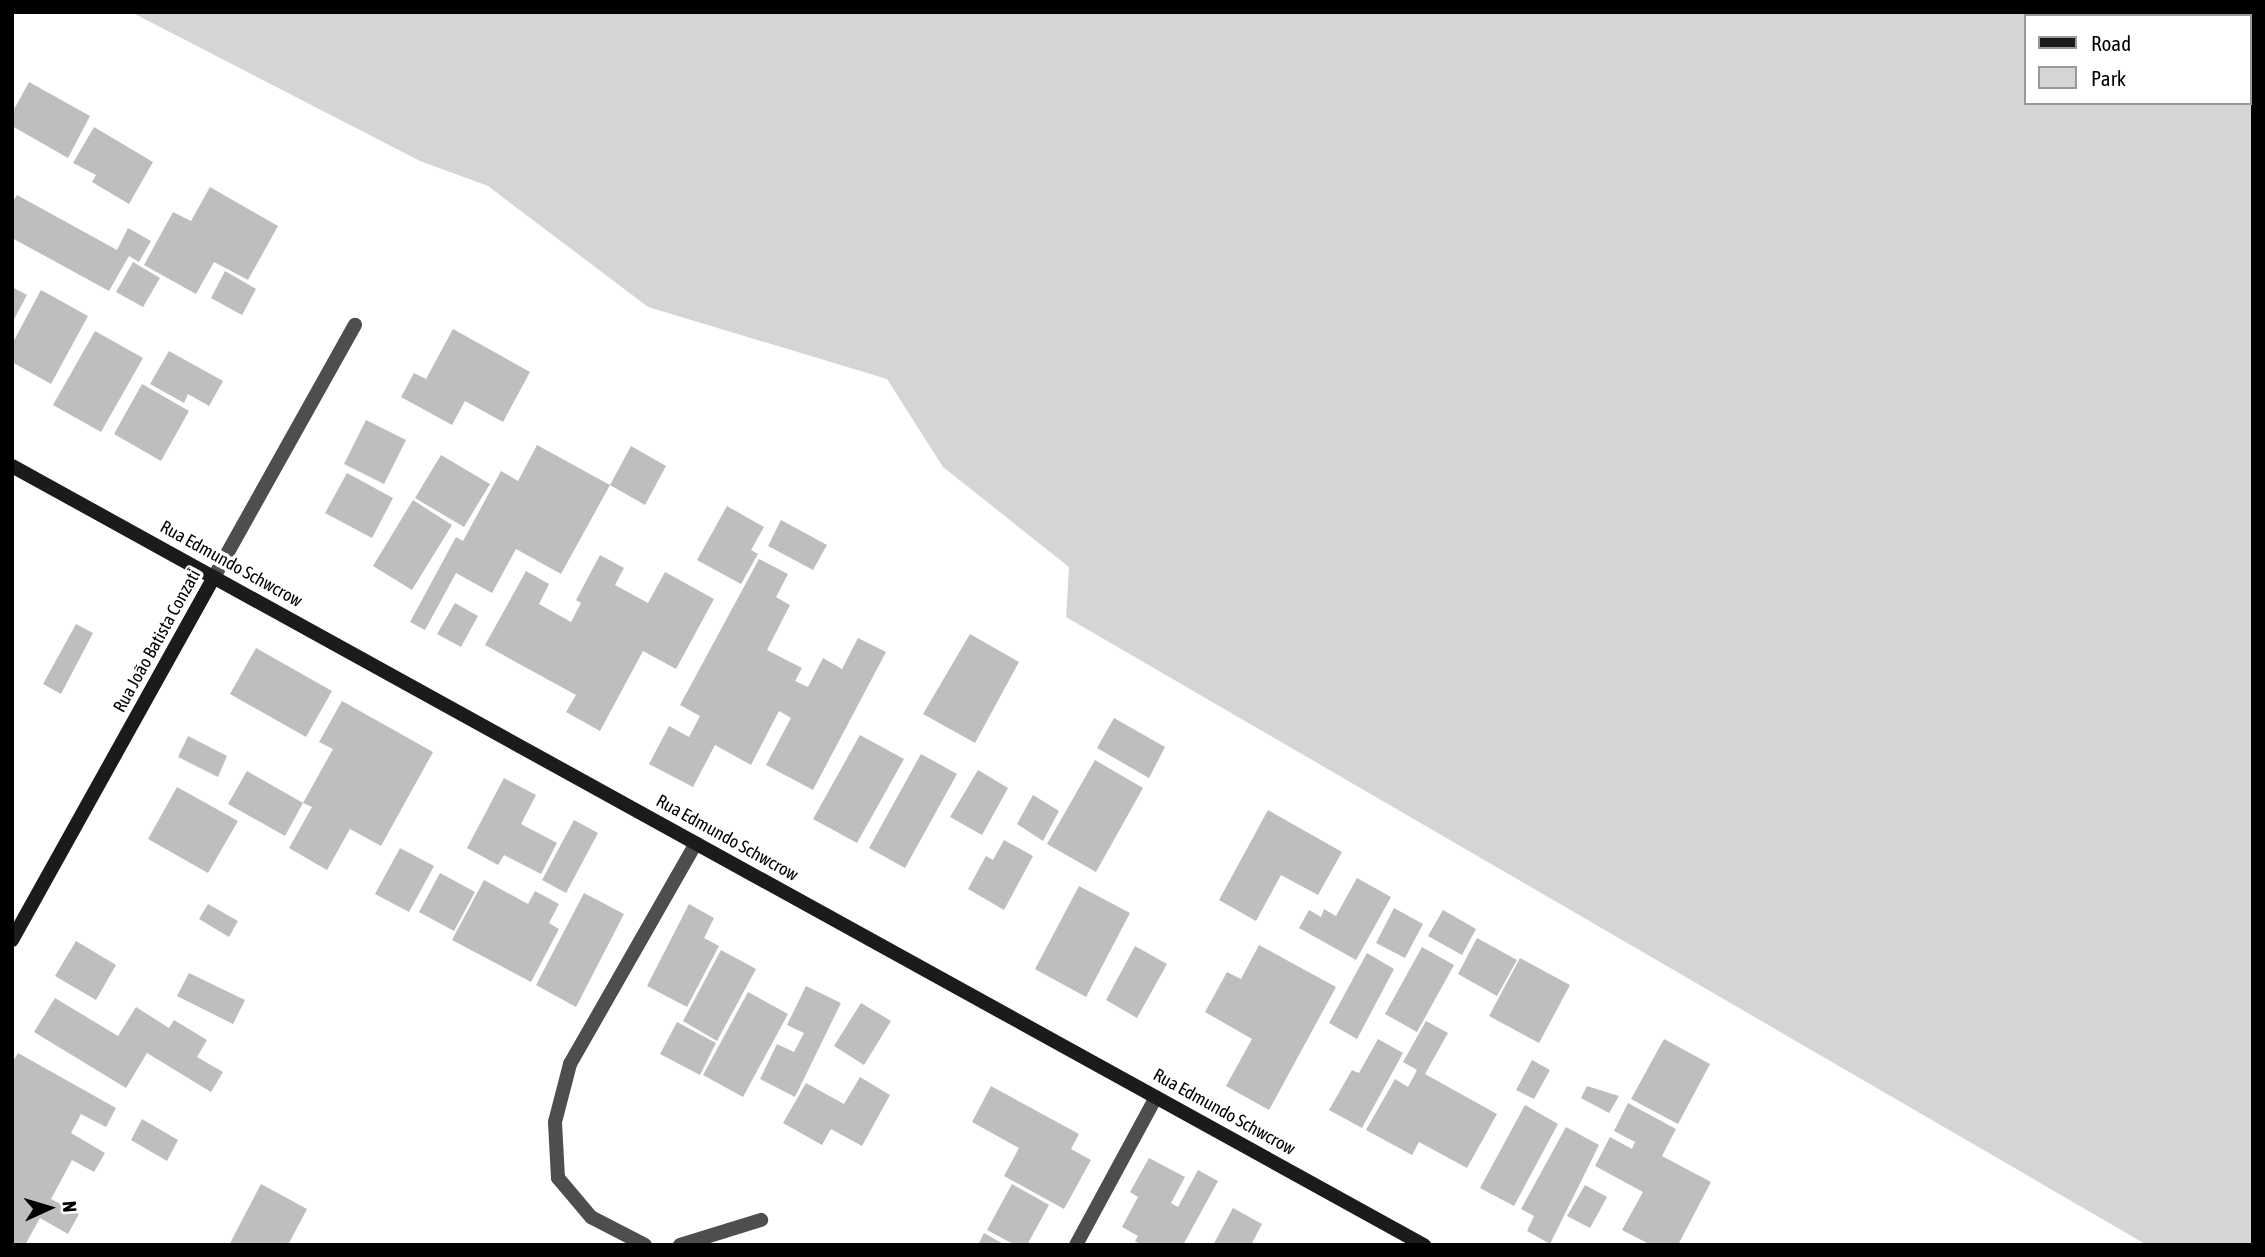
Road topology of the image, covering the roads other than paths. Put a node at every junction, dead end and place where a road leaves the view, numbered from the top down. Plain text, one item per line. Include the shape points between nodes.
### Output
1 (355, 325) dead end
2 (12, 466) edge
3 (214, 577) junction
4 (696, 843) junction
5 (12, 940) edge
6 (1156, 1097) junction
7 (761, 1220) dead end
8 (645, 1245) edge
9 (680, 1245) edge
10 (1076, 1245) edge
11 (1424, 1245) edge

1 - 3 street, Rua João Batista Conzati
2 - 3 street, Rua Edmundo Schwcrow
3 - 4 street, Rua Edmundo Schwcrow
3 - 5 street, Rua João Batista Conzati
4 - 6 street, Rua Edmundo Schwcrow
4 - 8 street via 570,1064 555,1122 558,1178 591,1217
6 - 10 street
6 - 11 street, Rua Edmundo Schwcrow
7 - 9 street

